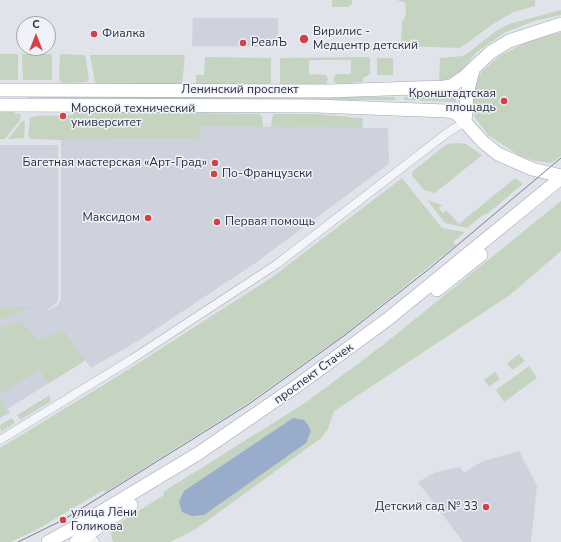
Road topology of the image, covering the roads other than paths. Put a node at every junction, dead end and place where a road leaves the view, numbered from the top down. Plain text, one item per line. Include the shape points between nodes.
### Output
1 (561, 24) edge
2 (473, 68) junction
3 (0, 90) edge
4 (0, 105) edge
5 (465, 122) junction
6 (561, 177) edge
7 (561, 189) edge
8 (0, 440) edge
9 (79, 525) junction
10 (85, 540) edge
11 (48, 542) edge

1 - 2 main road via 509,41
2 - 3 main road, Ленинский проспект via 458,82 444,87 330,91
2 - 5 main road via 467,94
4 - 5 main road, Ленинский проспект via 316,106 438,110 456,114
5 - 6 main road via 498,154 532,169
5 - 8 street via 447,133 277,264
6 - 9 main road, проспект Стачек via 338,357 199,453
7 - 10 main road, проспект Стачек via 442,286 320,379 205,459 108,519
9 - 10 street
9 - 11 main road, проспект Стачек

